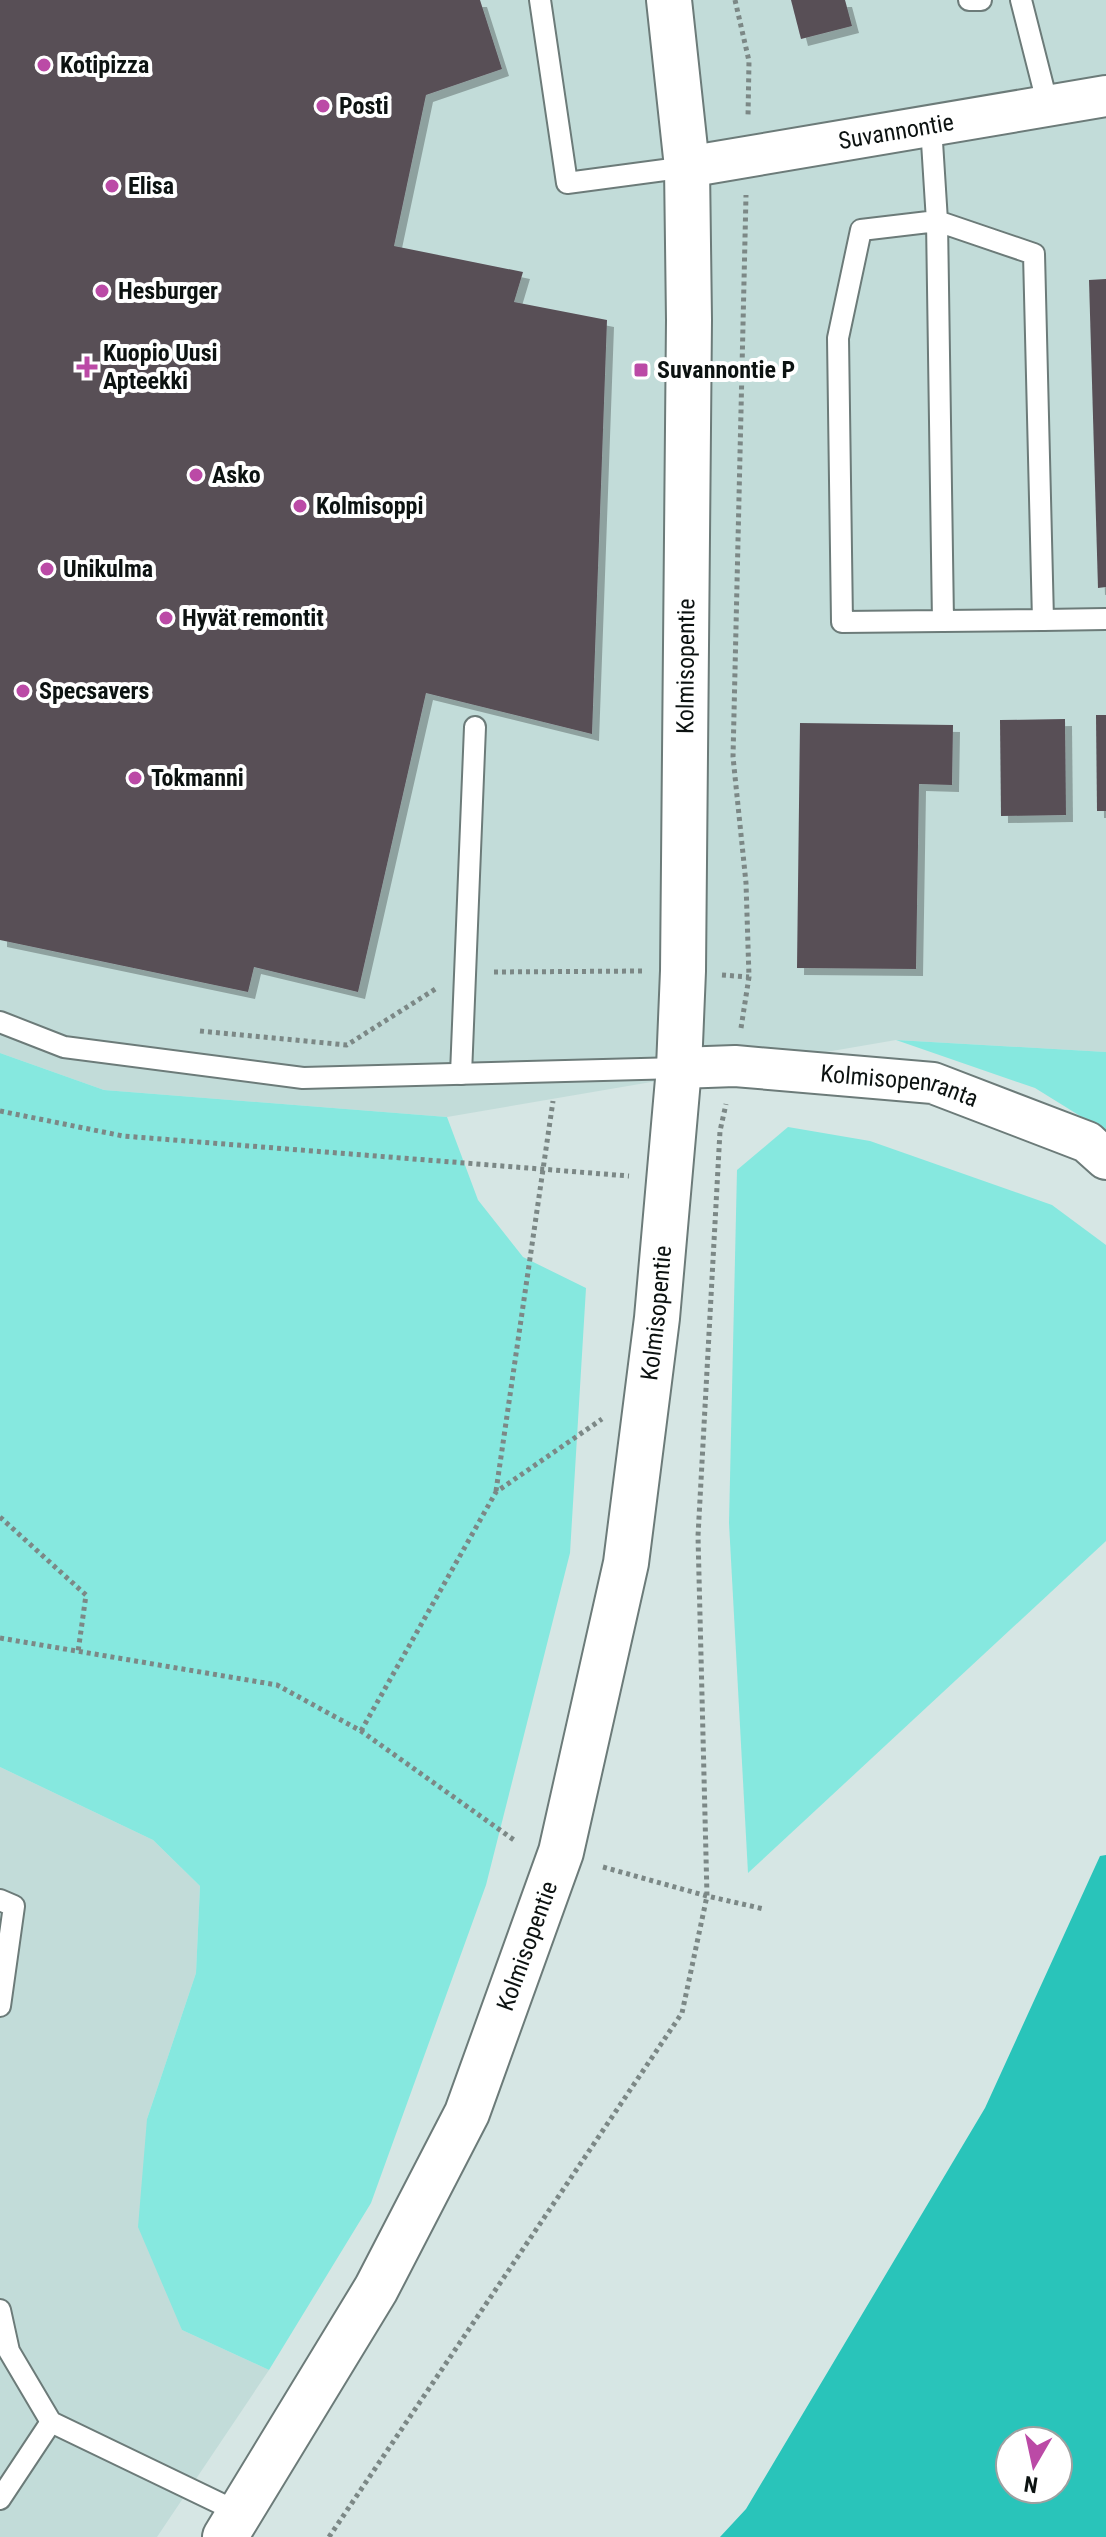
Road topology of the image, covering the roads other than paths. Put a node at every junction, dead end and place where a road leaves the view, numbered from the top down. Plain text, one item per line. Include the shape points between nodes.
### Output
1 (540, 0) edge
2 (669, 0) edge
3 (969, 0) edge
4 (981, 0) edge
5 (1021, 0) edge
6 (1106, 96) edge
7 (1048, 106) junction
8 (931, 126) junction
9 (687, 167) junction
10 (937, 221) junction
11 (1106, 619) edge
12 (1043, 620) junction
13 (943, 621) junction
14 (475, 727) dead end
15 (0, 1022) edge
16 (679, 1068) junction
17 (461, 1074) junction
18 (1106, 1159) edge
19 (0, 1900) edge
20 (0, 2006) edge
21 (0, 2310) edge
22 (51, 2422) junction
23 (0, 2499) edge
24 (232, 2525) edge

1 - 9 lane via 567,183
2 - 9 main road, Kolmisopentie
3 - 4 lane
5 - 7 lane
6 - 7 street, Suvannontie
7 - 8 street, Suvannontie
8 - 9 street, Suvannontie
8 - 10 lane
9 - 16 main road, Kolmisopentie
10 - 12 lane via 1034,254
10 - 13 lane
10 - 13 lane via 861,230 838,338 838,370 842,622
11 - 12 lane
12 - 13 lane
14 - 17 lane
15 - 17 lane via 64,1047 303,1078
16 - 17 lane
16 - 18 street, Kolmisopenranta via 735,1066 933,1083 1087,1142
16 - 24 main road, Kolmisopentie via 626,1563 561,1852 472,2098 376,2289
19 - 20 lane via 14,1906
21 - 22 lane via 9,2351
22 - 23 lane
22 - 24 lane

